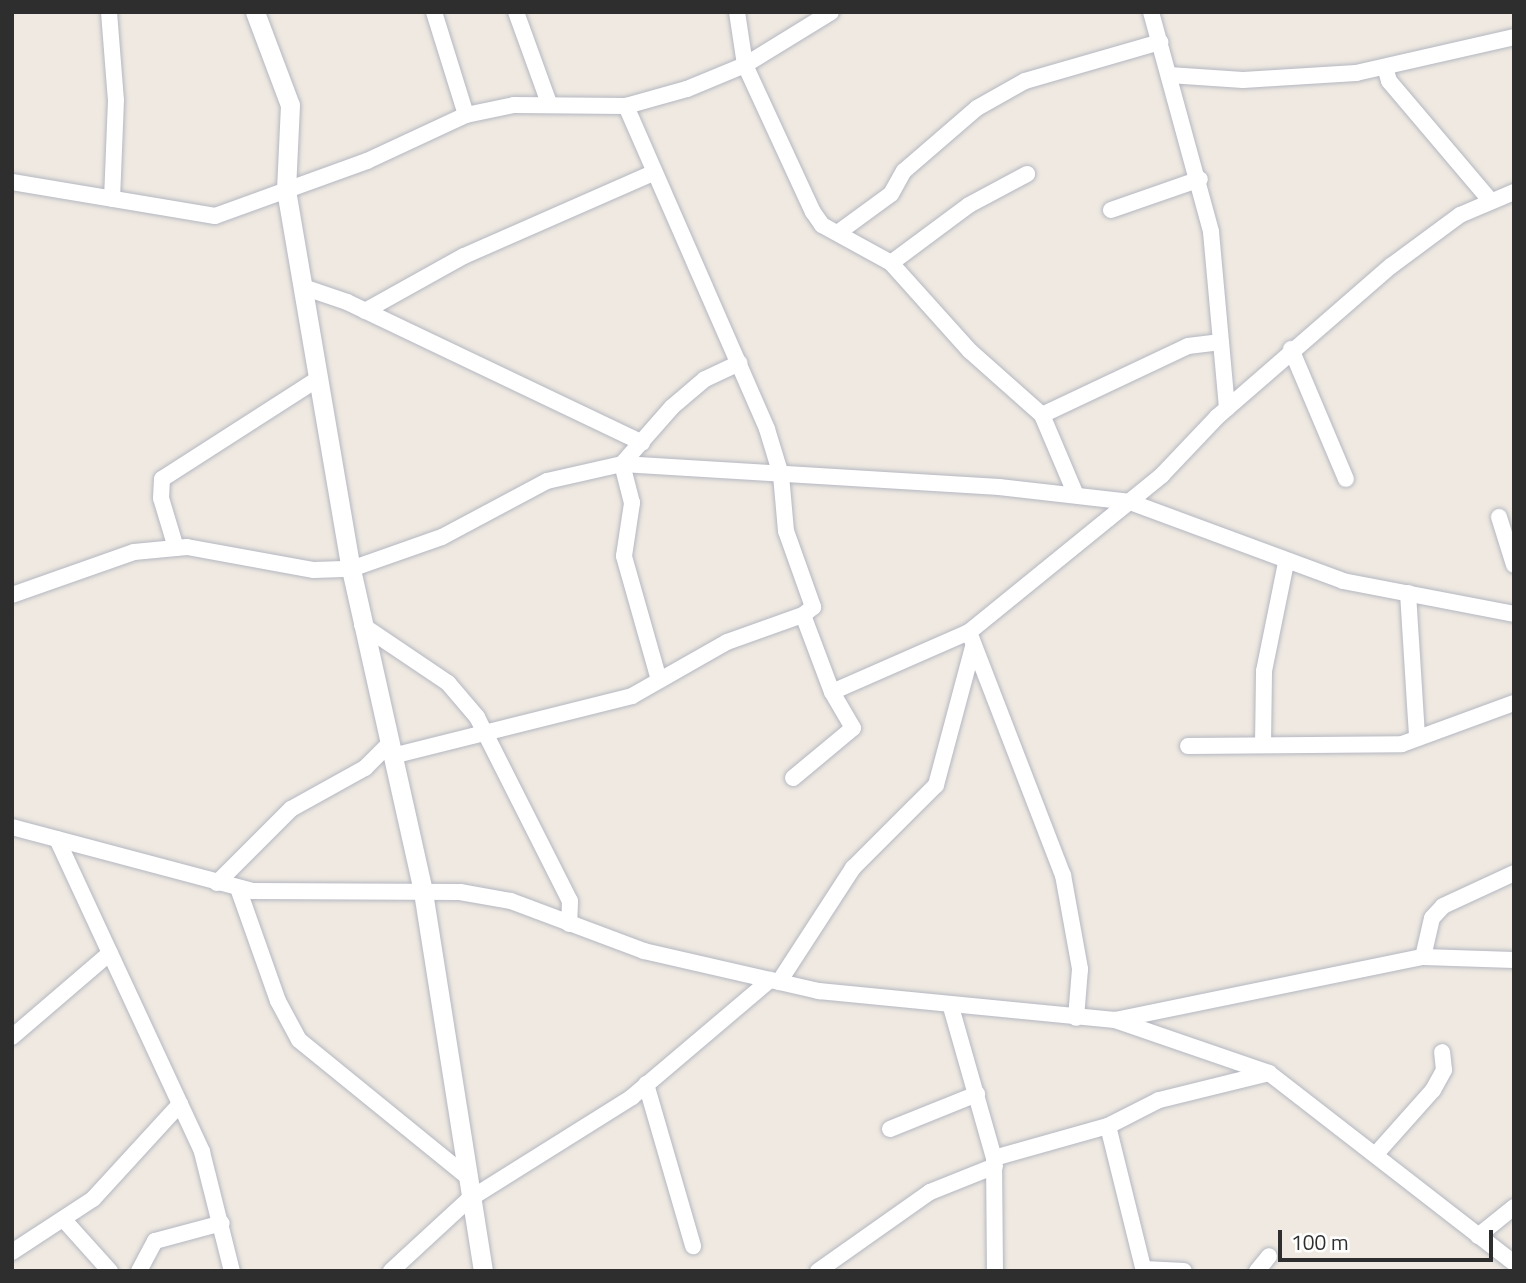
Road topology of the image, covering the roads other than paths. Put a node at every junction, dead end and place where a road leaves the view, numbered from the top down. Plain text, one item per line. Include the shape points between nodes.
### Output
1 (109, 12) edge
2 (255, 12) edge
3 (434, 12) edge
4 (737, 12) edge
5 (831, 12) edge
6 (1151, 12) edge
7 (520, 14) edge
8 (1514, 37) edge
9 (1160, 43) junction
10 (745, 65) junction
11 (1385, 67) junction
12 (1169, 75) junction
13 (549, 103) junction
14 (626, 106) junction
15 (466, 114) junction
16 (653, 173) junction
17 (1027, 174) dead end
18 (1200, 179) junction
19 (12, 182) edge
20 (286, 190) junction
21 (1514, 192) edge
22 (111, 199) junction
23 (1490, 200) junction
24 (1111, 210) dead end
25 (839, 232) junction
26 (891, 263) junction
27 (303, 287) junction
28 (365, 311) junction
29 (1221, 342) junction
30 (1291, 349) junction
31 (740, 363) junction
32 (318, 379) junction
33 (1227, 408) junction
34 (1042, 415) junction
35 (642, 443) junction
36 (622, 464) junction
37 (781, 475) junction
38 (1346, 479) dead end
39 (1076, 495) junction
40 (1130, 502) junction
41 (1499, 517) dead end
42 (176, 548) junction
43 (1286, 563) junction
44 (1514, 565) edge
45 (351, 569) junction
46 (1408, 593) junction
47 (12, 595) edge
48 (1514, 614) edge
49 (803, 615) junction
50 (362, 625) junction
51 (971, 639) junction
52 (659, 680) junction
53 (832, 692) junction
54 (1514, 704) edge
55 (489, 737) junction
56 (1418, 738) junction
57 (1263, 745) junction
58 (1188, 746) dead end
59 (392, 757) junction
60 (365, 768) junction
61 (793, 778) dead end
62 (12, 827) edge
63 (57, 839) junction
64 (1514, 873) edge
65 (216, 883) junction
66 (237, 888) junction
67 (423, 892) junction
68 (569, 924) junction
69 (110, 953) junction
70 (1423, 957) junction
71 (1514, 960) edge
72 (775, 981) junction
73 (951, 1007) junction
74 (1076, 1018) junction
75 (1115, 1020) junction
76 (12, 1037) edge
77 (1442, 1052) dead end
78 (1269, 1073) junction
79 (646, 1084) junction
80 (977, 1094) junction
81 (180, 1104) junction
82 (1108, 1126) junction
83 (890, 1129) dead end
84 (1376, 1154) junction
85 (994, 1162) junction
86 (464, 1174) junction
87 (468, 1200) junction
88 (1514, 1207) edge
89 (64, 1220) junction
90 (222, 1223) junction
91 (1478, 1236) junction
92 (693, 1246) dead end
93 (12, 1252) edge
94 (1269, 1256) dead end
95 (1514, 1263) edge
96 (1144, 1270) edge
97 (110, 1271) edge
98 (139, 1271) edge
99 (232, 1271) edge
100 (391, 1271) edge
101 (483, 1271) edge
102 (818, 1271) edge
103 (995, 1271) edge
104 (1184, 1271) edge
105 (1257, 1271) edge

1 - 22 street via 116,100
2 - 20 street via 290,105
3 - 15 street
4 - 10 street
5 - 10 street
6 - 9 street
7 - 13 street
8 - 11 street
9 - 12 street
9 - 25 street via 1025,80 977,108 904,171 891,194
10 - 14 street
10 - 25 street via 813,212
11 - 12 street via 1285,79
11 - 23 street via 1389,80
12 - 18 street
13 - 14 street
13 - 15 street
14 - 16 street
15 - 20 street
16 - 28 street via 464,257
16 - 31 street
17 - 26 street via 968,205
18 - 24 street
18 - 29 street
19 - 22 street
20 - 22 street via 215,216
20 - 27 street
21 - 23 street
23 - 30 street via 1430,237
25 - 26 street
26 - 34 street via 970,351
27 - 28 street
27 - 32 street
28 - 35 street
29 - 33 street
29 - 34 street via 1188,346
30 - 33 street
30 - 38 street
31 - 35 street via 705,379
31 - 37 street
32 - 42 street via 162,479 161,498
32 - 45 street
33 - 40 street
34 - 39 street
35 - 36 street
36 - 37 street
36 - 45 street via 547,481 442,537
36 - 52 street via 632,503 624,556
37 - 39 street
37 - 49 street via 786,531 813,607
39 - 40 street
40 - 43 street
40 - 51 street
41 - 44 street
42 - 45 street via 314,570
42 - 47 street via 134,551
43 - 46 street
43 - 57 street via 1264,671
45 - 50 street
46 - 48 street
46 - 56 street
49 - 52 street via 727,642
49 - 53 street
50 - 55 street via 448,683
50 - 59 street
51 - 53 street
51 - 72 street via 936,785 852,868
51 - 74 street via 1021,754 1063,875 1080,969
52 - 55 street via 632,696
53 - 61 street via 853,728
54 - 56 street
55 - 59 street
55 - 68 street via 532,835 570,901
56 - 57 street via 1402,744
57 - 58 street
59 - 60 street
59 - 60 street
59 - 67 street
60 - 65 street via 291,809
62 - 63 street
63 - 65 street
63 - 69 street
64 - 70 street via 1443,906 1432,918
65 - 66 street
66 - 67 street
66 - 86 street via 278,1002 299,1040
67 - 68 street via 511,901
67 - 86 street
68 - 72 street via 644,951
69 - 76 street
69 - 81 street
70 - 71 street
70 - 75 street
72 - 73 street
72 - 79 street
73 - 74 street
73 - 80 street
74 - 75 street
75 - 78 street
77 - 84 street via 1444,1070 1433,1090
78 - 82 street via 1159,1100
78 - 84 street
79 - 87 street
79 - 92 street
80 - 83 street
80 - 85 street
81 - 89 street via 93,1199
81 - 90 street
82 - 85 street
82 - 96 street
84 - 91 street
85 - 102 street via 904,1208
85 - 103 street
86 - 87 street
87 - 100 street
87 - 101 street
88 - 91 street
89 - 93 street
89 - 97 street
90 - 98 street via 155,1241
90 - 99 street
91 - 95 street
94 - 105 street
96 - 104 street

